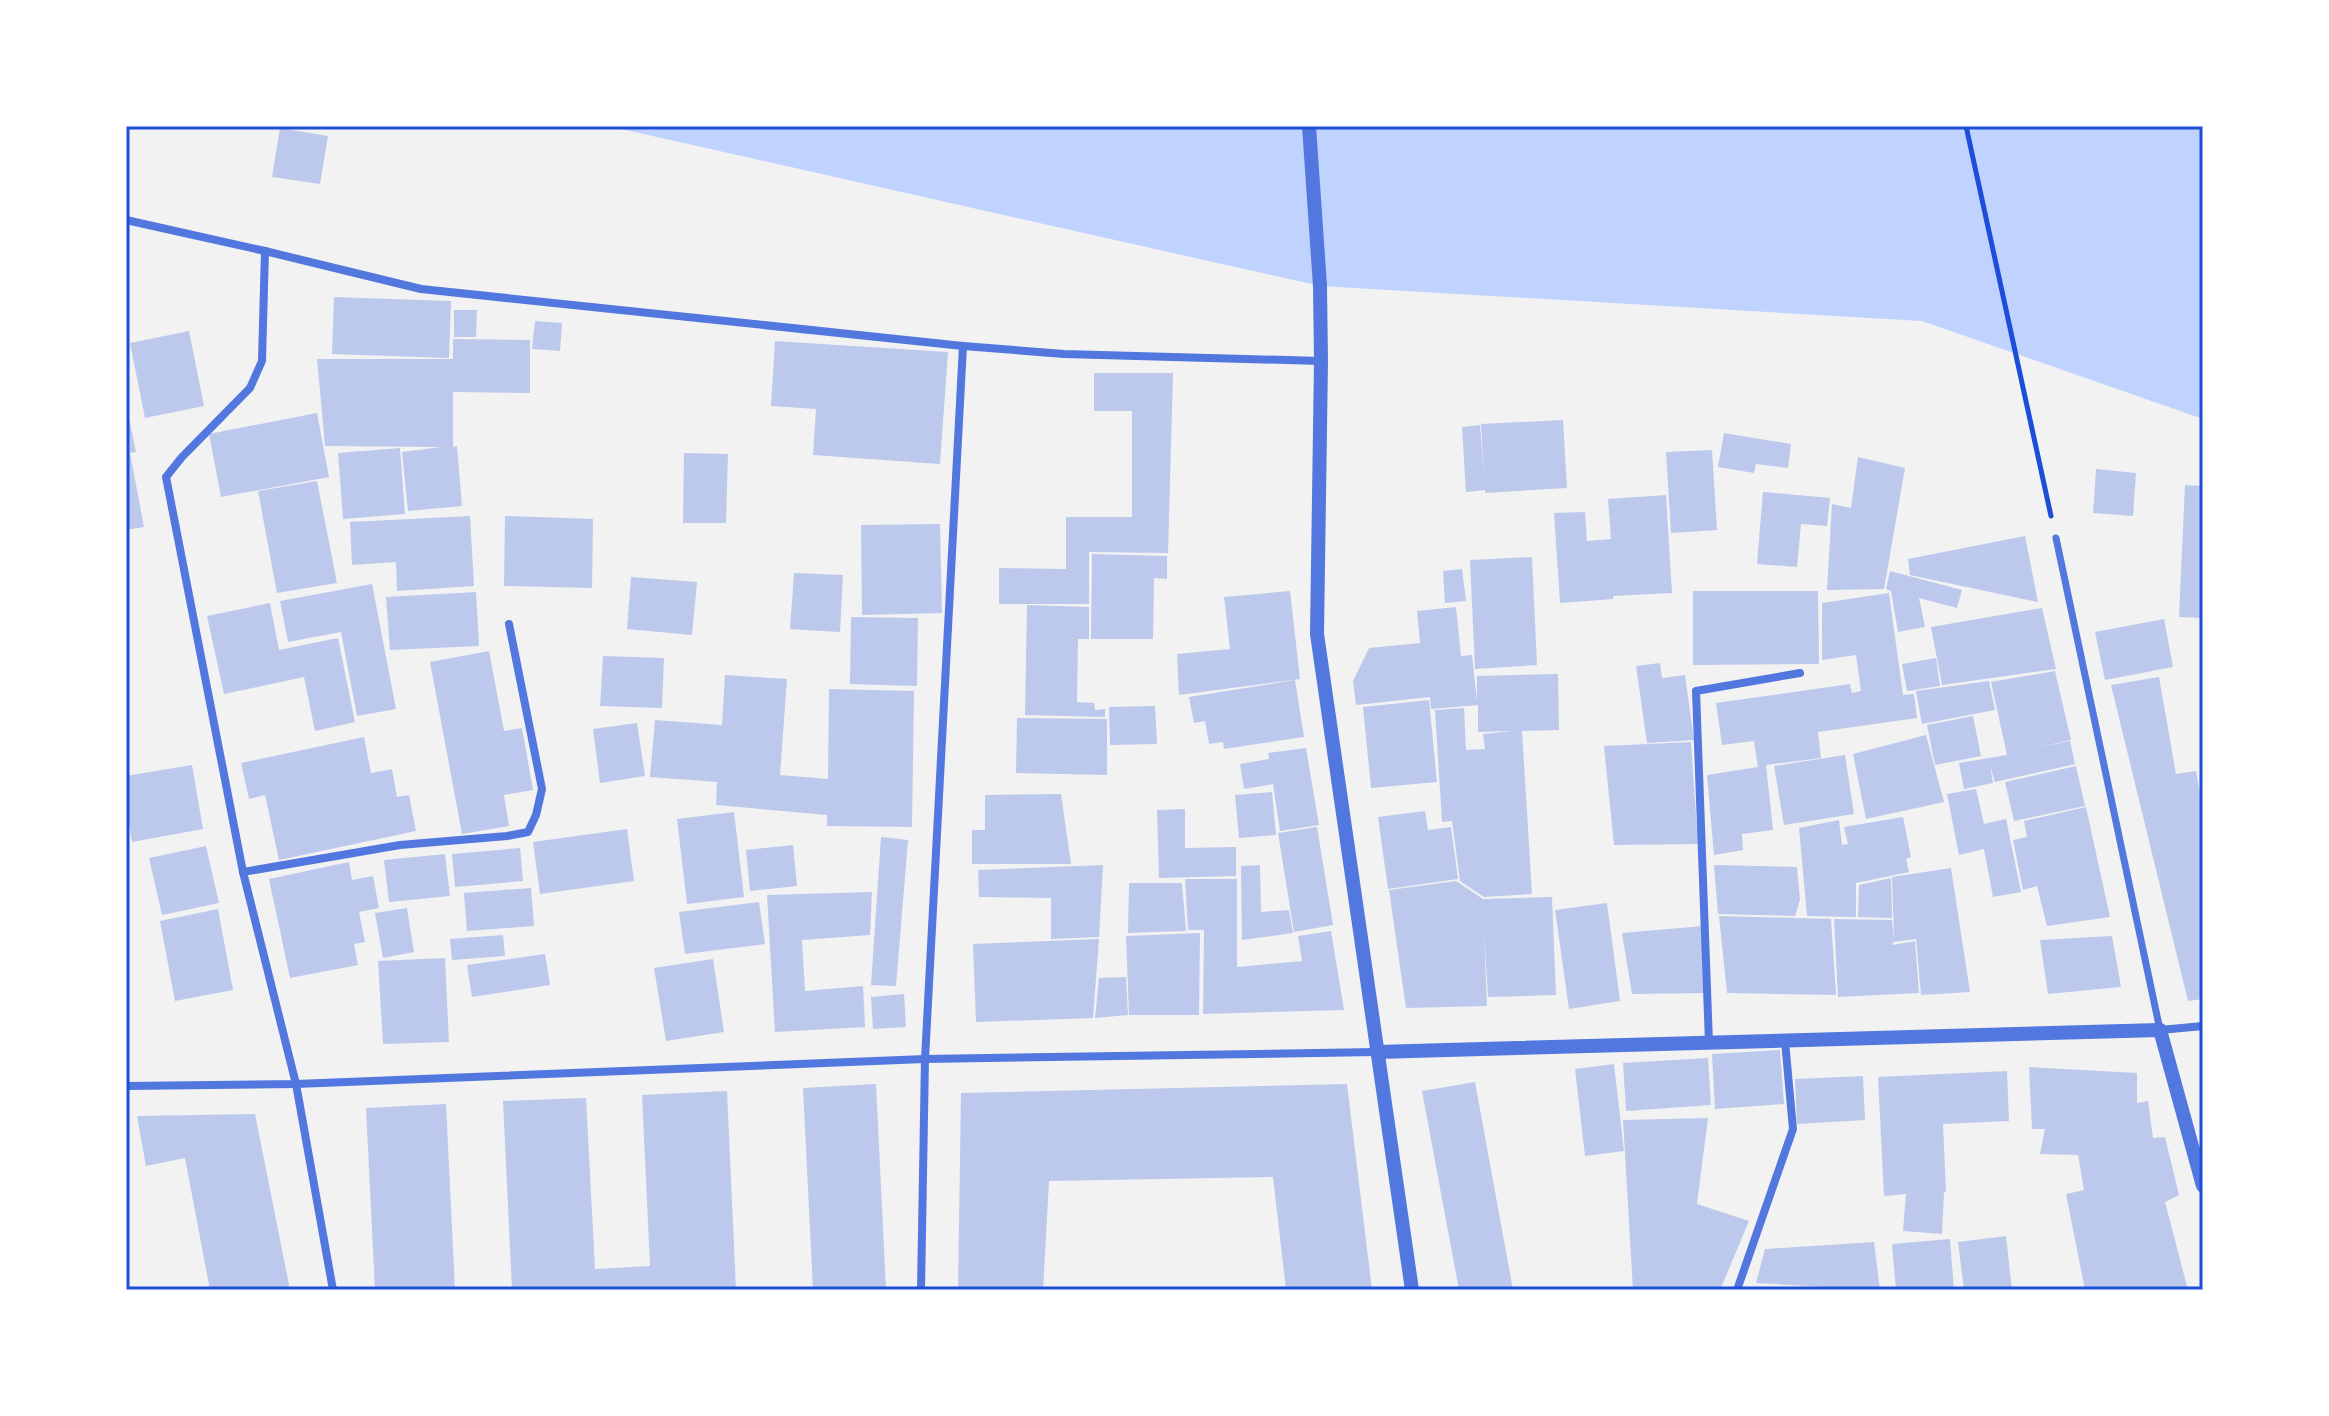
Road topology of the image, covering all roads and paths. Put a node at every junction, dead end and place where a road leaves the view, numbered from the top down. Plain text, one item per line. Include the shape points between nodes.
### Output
1 (1309, 126) edge
2 (1966, 126) edge
3 (126, 220) edge
4 (265, 251) junction
5 (963, 346) junction
6 (1321, 361) junction
7 (2056, 538) joint
8 (509, 624) dead end
9 (1800, 673) dead end
10 (243, 872) junction
11 (2203, 1026) edge
12 (2160, 1030) junction
13 (1785, 1041) junction
14 (1709, 1043) junction
15 (1377, 1052) junction
16 (925, 1059) junction
17 (296, 1084) junction
18 (126, 1086) edge
19 (2203, 1186) edge
20 (333, 1290) edge
21 (921, 1290) edge
22 (1412, 1290) edge
23 (1737, 1290) edge

1 - 6 street
2 - 7 path
3 - 4 street
4 - 5 street via 421,289
4 - 10 street via 262,361 250,388 166,477
5 - 6 street
5 - 16 street
6 - 15 street via 1317,634
7 - 12 street
8 - 10 street via 542,789 528,832 400,845
9 - 14 street via 1696,691
10 - 17 street
11 - 12 street
12 - 13 street
12 - 19 street
13 - 14 street
13 - 23 street via 1793,1129
14 - 15 street
15 - 16 street
15 - 22 street
16 - 17 street
16 - 21 street
17 - 18 street
17 - 20 street

